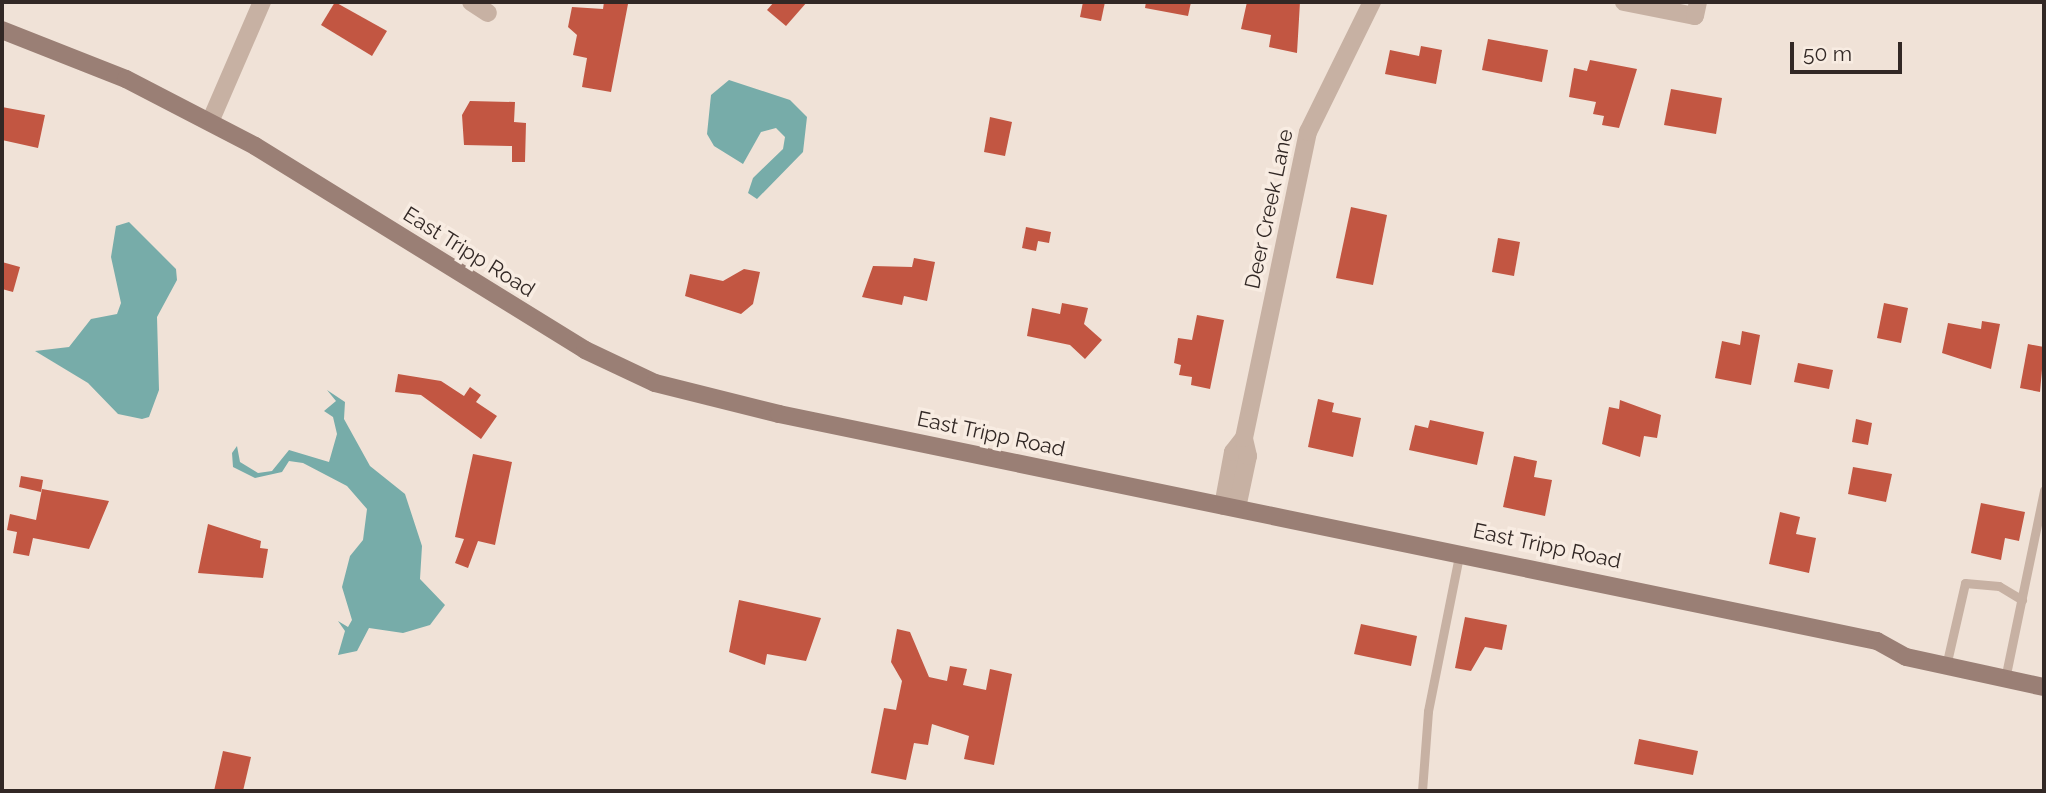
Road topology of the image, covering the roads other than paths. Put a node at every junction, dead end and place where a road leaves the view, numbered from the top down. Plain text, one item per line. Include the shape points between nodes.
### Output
1 (262, 2) edge
2 (471, 2) edge
3 (1372, 2) edge
4 (1624, 2) edge
5 (1697, 9) edge
6 (488, 13) dead end
7 (2, 30) edge
8 (210, 122) junction
9 (2044, 490) edge
10 (1230, 507) junction
11 (1460, 551) junction
12 (2022, 600) junction
13 (1946, 666) junction
14 (2005, 679) junction
15 (2044, 687) edge
16 (1422, 791) edge

1 - 8 street
2 - 6 street
3 - 10 street, Deer Creek Lane via 1308,132 1244,438 1233,452
4 - 5 street
7 - 8 street, East Tripp Road via 126,79
8 - 10 street, East Tripp Road via 633,374 779,414
9 - 12 lane
10 - 11 street, East Tripp Road
11 - 13 street, East Tripp Road via 1877,641 1906,657
11 - 16 lane via 1428,711
12 - 13 lane via 1999,586 1965,583
12 - 14 lane
13 - 14 street, East Tripp Road
14 - 15 street, East Tripp Road

